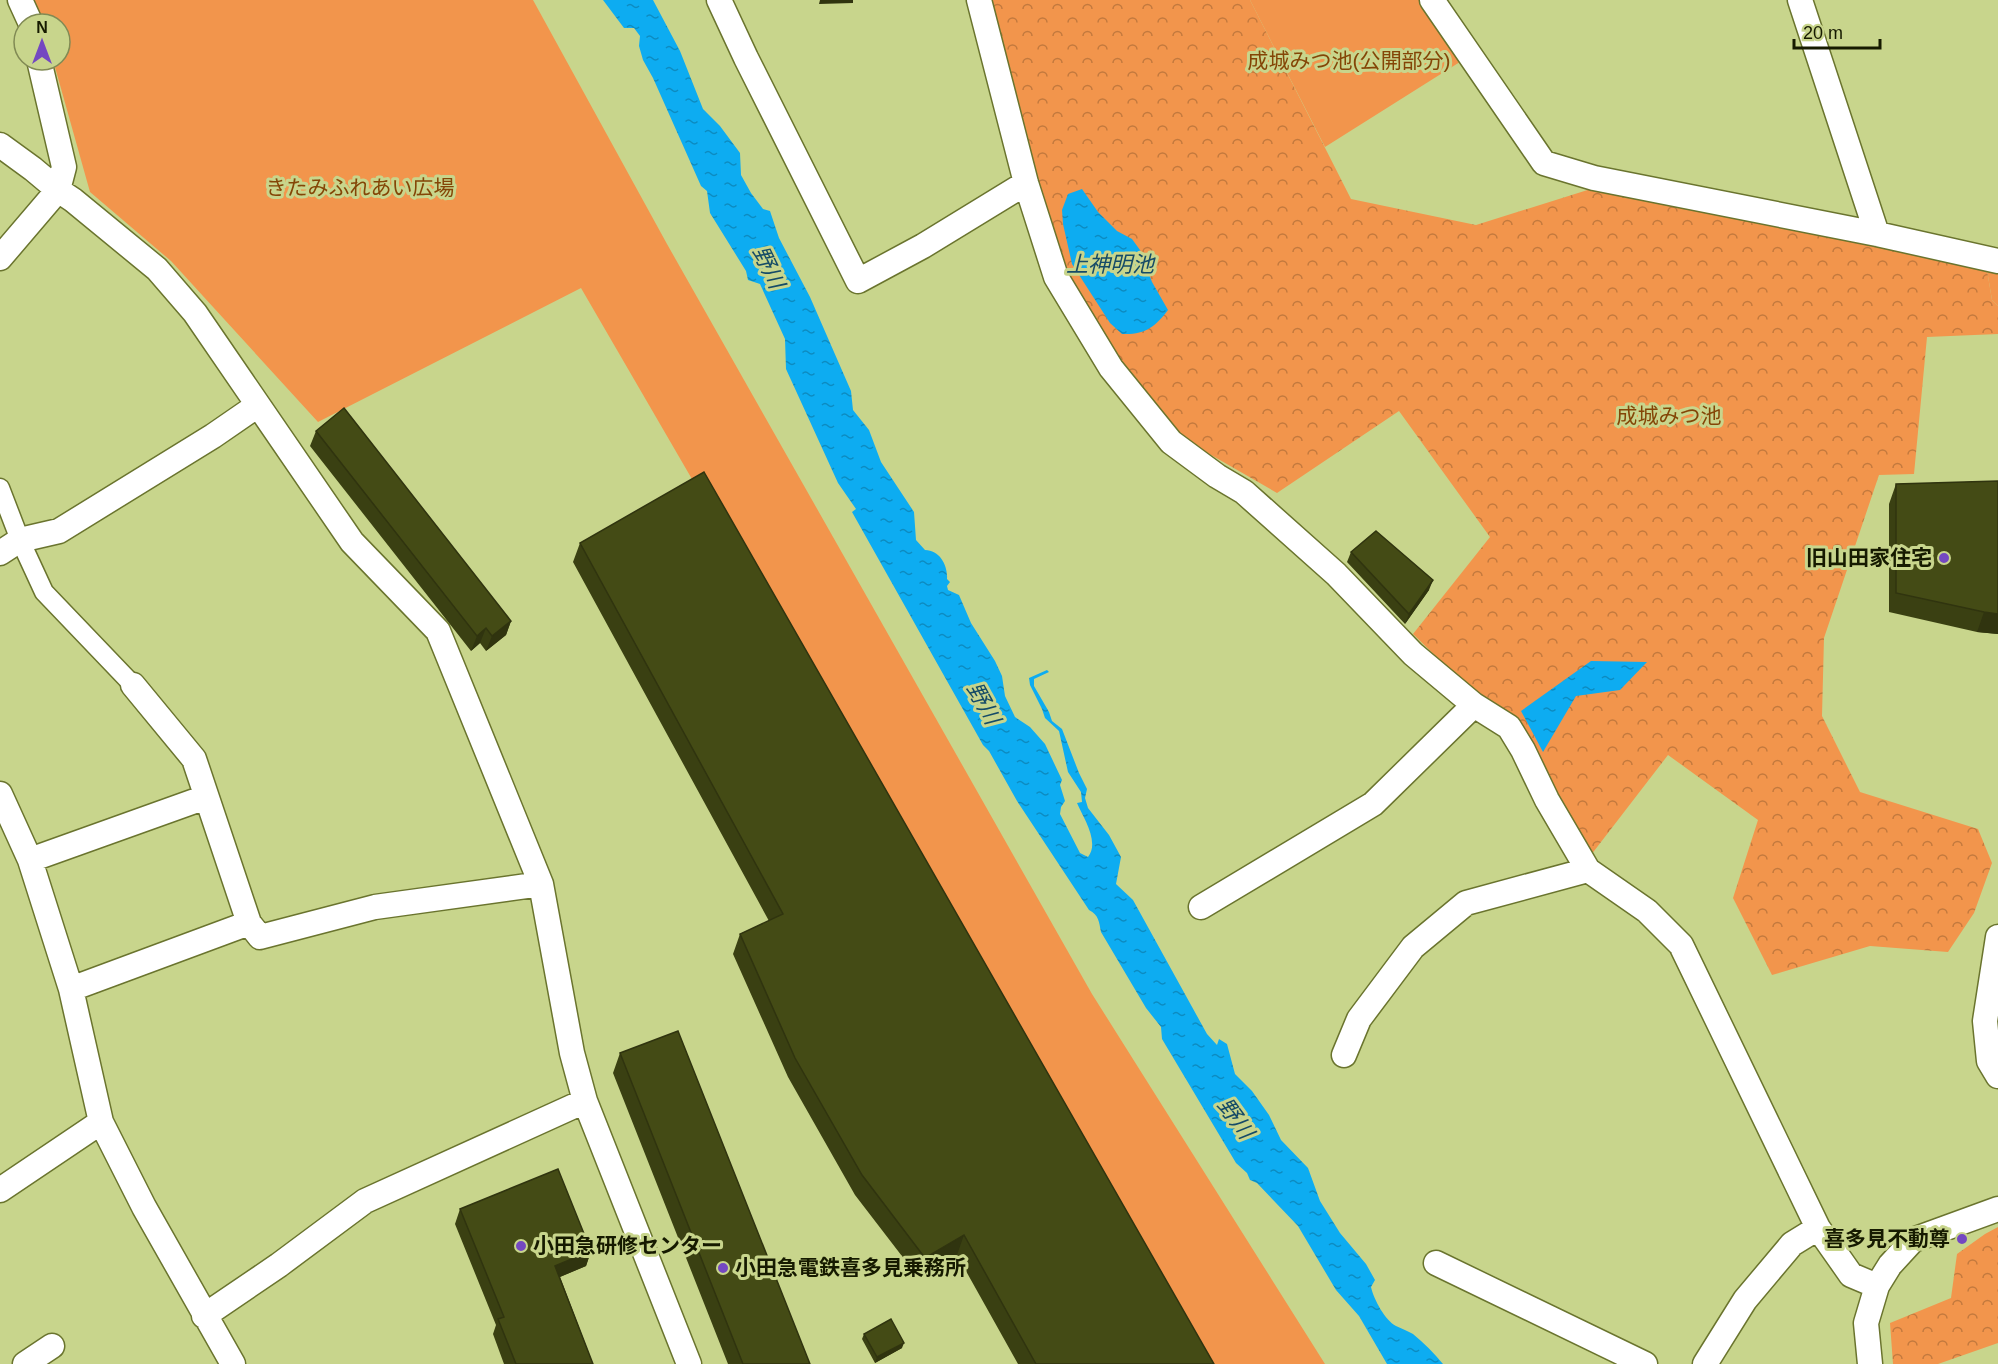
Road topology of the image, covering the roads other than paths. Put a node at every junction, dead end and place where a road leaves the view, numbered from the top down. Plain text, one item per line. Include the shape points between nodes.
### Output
1 (718, 0) edge
2 (979, 0) edge
3 (1432, 0) edge
4 (1800, 0) edge
5 (42, 72) edge
6 (0, 145) edge
7 (1026, 183) junction
8 (58, 190) junction
9 (1877, 234) junction
10 (0, 258) edge
11 (1998, 261) edge
12 (258, 405) junction
13 (0, 488) edge
14 (10, 547) edge
15 (133, 685) joint
16 (1474, 705) junction
17 (0, 794) edge
18 (206, 797) junction
19 (30, 860) junction
20 (1588, 870) junction
21 (541, 884) junction
22 (1201, 907) dead end
23 (249, 924) junction
24 (1998, 937) edge
25 (71, 989) junction
26 (1344, 1055) dead end
27 (1998, 1076) edge
28 (585, 1101) junction
29 (101, 1122) junction
30 (0, 1190) edge
31 (1998, 1209) edge
32 (1818, 1228) junction
33 (1436, 1263) dead end
34 (1877, 1286) junction
35 (204, 1316) junction
36 (52, 1346) dead end
37 (25, 1364) edge
38 (233, 1364) edge
39 (689, 1364) edge
40 (1645, 1364) edge
41 (1705, 1364) edge
42 (1870, 1364) edge

1 - 7 street via 858,281
2 - 7 street
3 - 9 street via 1544,162 1594,178
4 - 9 street
5 - 8 street via 64,167
6 - 8 street
7 - 16 street via 1056,277 1111,368 1171,442 1244,492 1298,538 1413,654
8 - 10 street
8 - 12 street via 157,269 195,313
9 - 11 street
12 - 14 street via 59,531
12 - 21 street via 352,542 438,631
13 - 14 street
14 - 15 street via 44,592
15 - 18 street via 195,759
16 - 20 street via 1509,727
16 - 22 street via 1373,804
17 - 19 street
18 - 19 street
18 - 23 street
19 - 25 street
20 - 26 street via 1466,903 1413,948 1359,1020
20 - 32 street via 1647,911 1681,945
21 - 23 street via 375,907 260,937
21 - 28 street via 572,1053
23 - 25 street
24 - 27 street via 1985,1021 1989,1061
25 - 29 street
28 - 35 street via 365,1201
28 - 39 street
29 - 30 street
29 - 35 street
31 - 34 street via 1913,1240
32 - 34 street via 1851,1275
32 - 41 street via 1792,1244 1745,1299
33 - 40 street
34 - 42 street via 1866,1323
35 - 38 street
36 - 37 street

